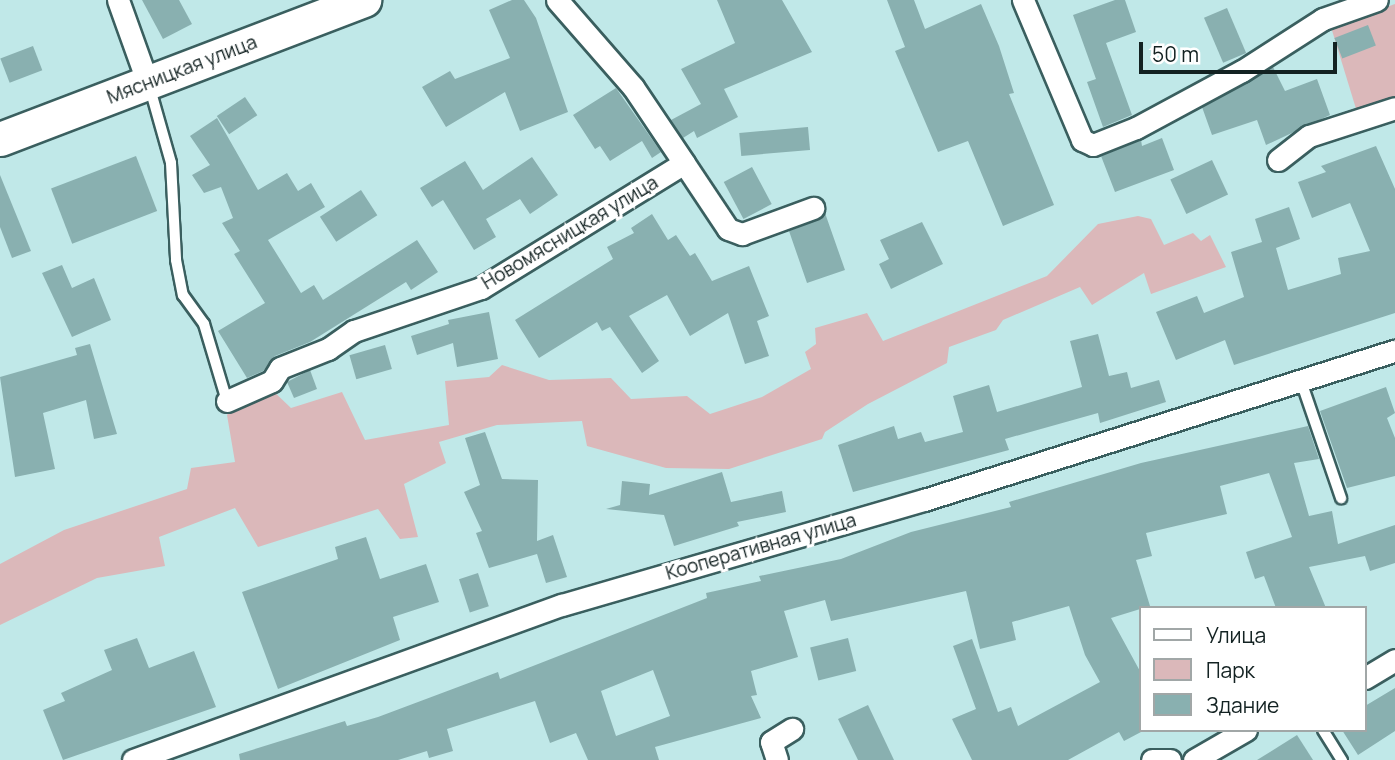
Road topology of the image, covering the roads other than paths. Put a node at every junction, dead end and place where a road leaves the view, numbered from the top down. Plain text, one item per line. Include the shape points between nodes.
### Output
1 (118, 0) edge
2 (364, 0) edge
3 (557, 0) edge
4 (1023, 0) edge
5 (1377, 0) edge
6 (148, 84) junction
7 (1395, 108) edge
8 (0, 139) edge
9 (1278, 160) dead end
10 (684, 163) junction
11 (813, 208) dead end
12 (1395, 351) edge
13 (1301, 381) junction
14 (227, 401) joint
15 (1341, 498) dead end
16 (1395, 660) edge
17 (1367, 677) edge
18 (792, 729) dead end
19 (1243, 732) edge
20 (1324, 732) edge
21 (133, 760) edge
22 (778, 760) edge
23 (1152, 760) edge
24 (1170, 760) edge
25 (1194, 760) edge
26 (1342, 760) edge

1 - 6 street
2 - 6 main road, Мясницкая улица
3 - 10 street via 633,87
4 - 5 street via 1082,140 1093,145 1136,128 1242,71 1323,19
6 - 8 main road, Мясницкая улица
6 - 14 lane via 171,163 176,260 183,295 204,324
7 - 9 street via 1309,136
10 - 11 street via 728,229 741,234
10 - 14 street, Новомясницкая улица via 481,288 354,331 328,349 281,368 272,381
12 - 13 street, Кооперативная улица
13 - 15 lane
13 - 21 street, Кооперативная улица via 924,500 562,605
16 - 17 street
18 - 22 street via 771,742
19 - 25 street
20 - 26 lane
23 - 24 street

